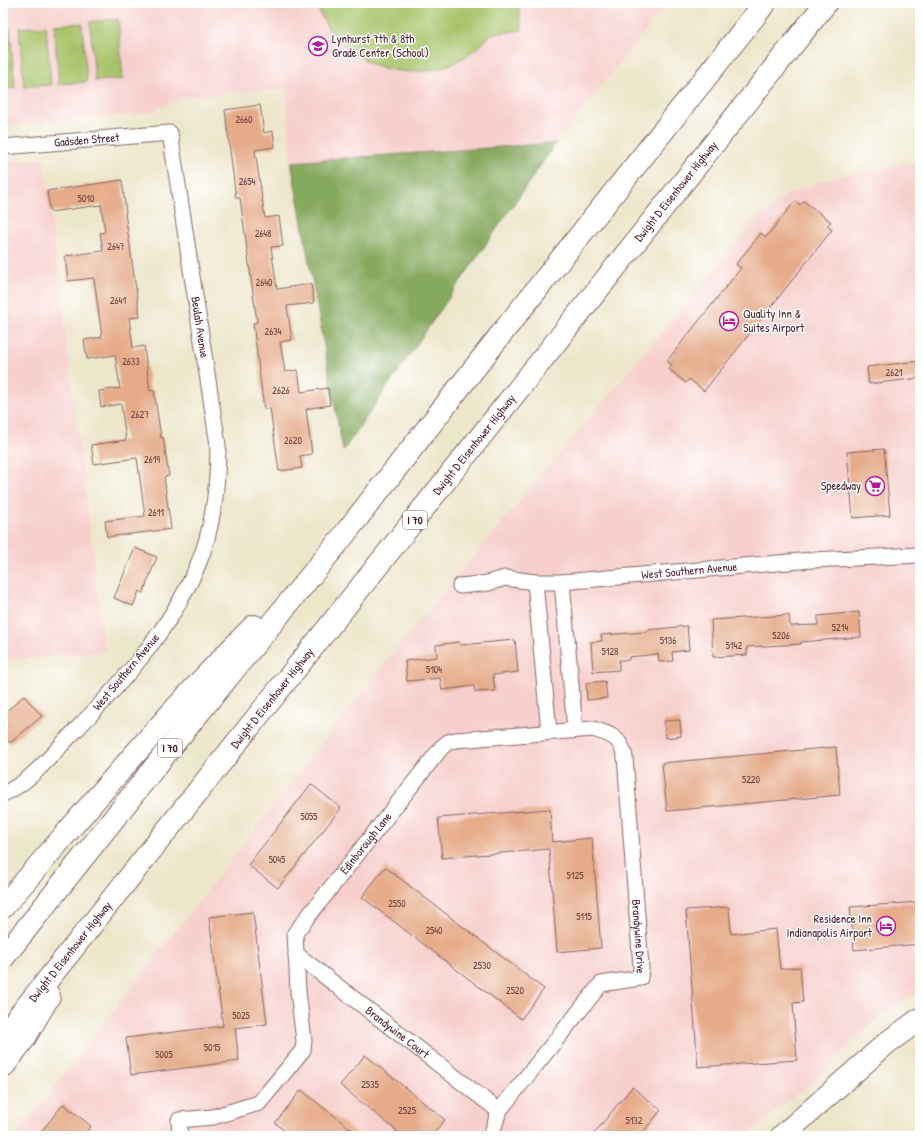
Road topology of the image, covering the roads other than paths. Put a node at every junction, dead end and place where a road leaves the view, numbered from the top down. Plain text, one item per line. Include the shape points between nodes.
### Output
1 (765, 3) edge
2 (826, 3) edge
3 (170, 132) joint
4 (3, 146) edge
5 (211, 522) joint
6 (340, 540) junction
7 (920, 555) edge
8 (535, 582) junction
9 (562, 582) junction
10 (460, 586) dead end
11 (574, 730) junction
12 (550, 732) junction
13 (3, 794) edge
14 (3, 907) edge
15 (84, 935) junction
16 (296, 954) junction
17 (3, 958) edge
18 (920, 1019) edge
19 (3, 1036) edge
20 (3, 1066) edge
21 (499, 1111) junction
22 (180, 1136) edge
23 (490, 1136) edge
24 (782, 1136) edge

1 - 6 highway, I 70
2 - 15 highway, Dwight D Eisenhower Highway / I 70
3 - 4 street, Gadsden Street
3 - 5 street, Beulah Avenue via 218,445 215,503
5 - 13 street, West Southern Avenue via 191,580 163,628 110,696 28,779
6 - 14 highway via 205,675
6 - 17 highway, I 70
7 - 9 street, West Southern Avenue via 812,560
8 - 9 street, West Southern Avenue
8 - 10 street, West Southern Avenue via 505,578
8 - 12 street
9 - 11 street
11 - 12 street, Brandywine Drive
11 - 21 street, Brandywine Drive via 593,729 607,732 616,738 624,754 642,971 640,978 601,984
12 - 16 street, Edinborough Lane via 453,740 442,746 296,933
15 - 19 highway, Dwight D Eisenhower Highway / I 70
15 - 20 highway via 24,1039
16 - 21 street, Brandywine Court
16 - 22 street, Edinborough Lane via 303,1050 258,1104 213,1117 178,1120
18 - 24 highway via 888,1042
21 - 23 street, Brandywine Drive

